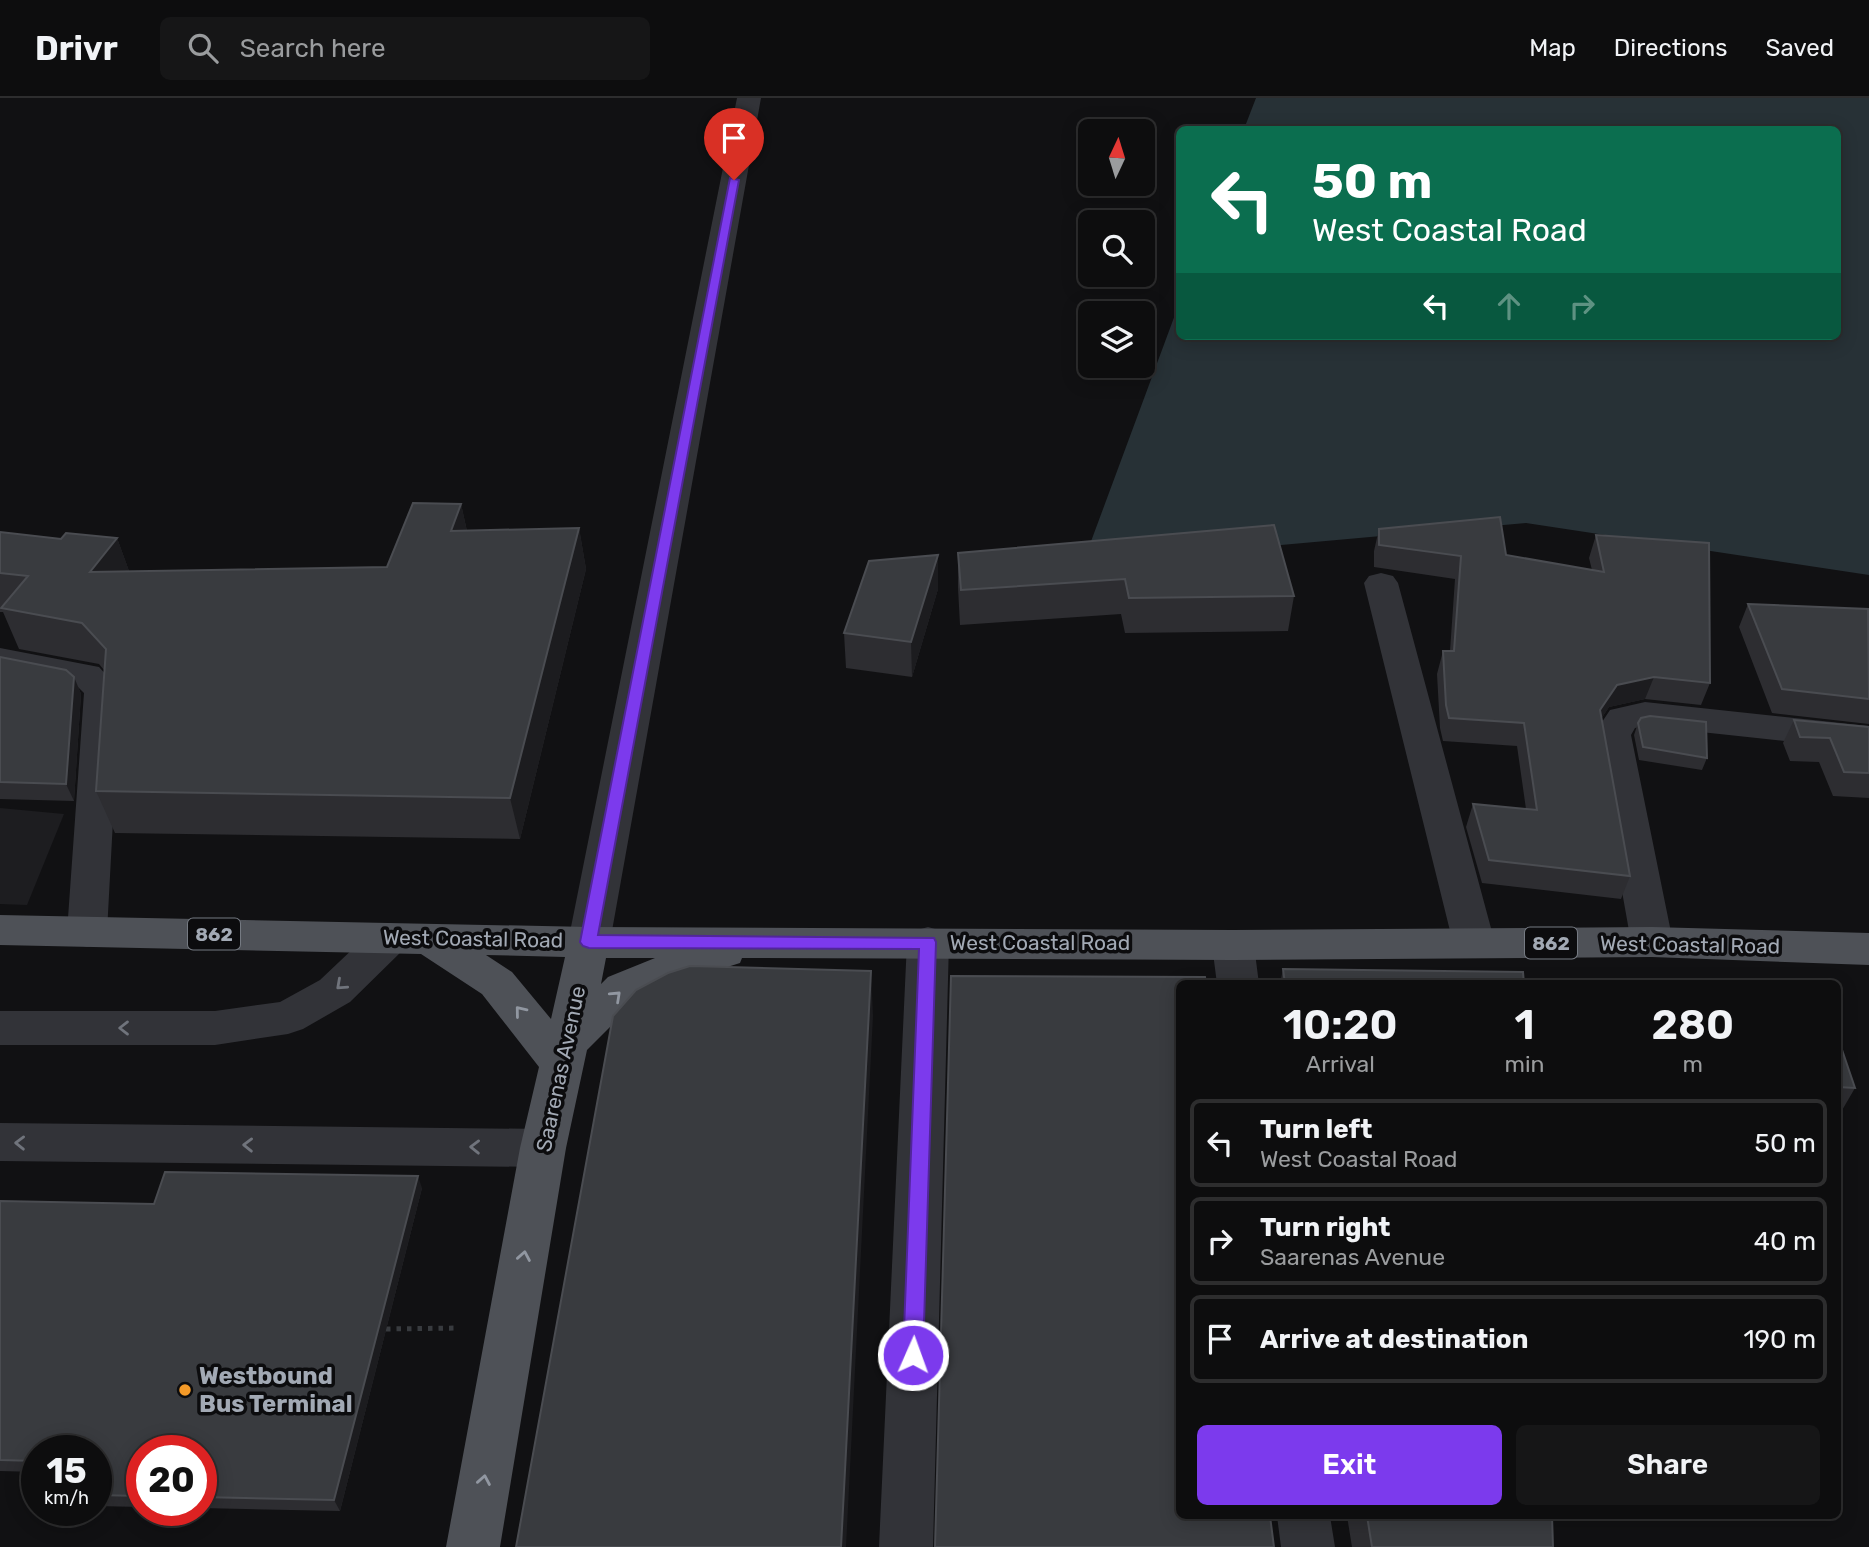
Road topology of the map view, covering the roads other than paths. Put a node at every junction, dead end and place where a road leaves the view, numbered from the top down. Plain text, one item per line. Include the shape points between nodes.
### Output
1 (749, 98) edge
2 (1381, 583) dead end
3 (0, 659) edge
4 (1869, 738) edge
5 (0, 930) edge
6 (87, 932) junction
7 (409, 938) junction
8 (759, 941) junction
9 (589, 942) junction
10 (928, 942) junction
11 (1653, 942) junction
12 (1474, 943) junction
13 (1869, 949) edge
14 (1236, 964) edge
15 (0, 1028) edge
16 (564, 1054) junction
17 (0, 1142) edge
18 (544, 1148) junction
19 (1304, 1519) edge
20 (472, 1547) edge
21 (906, 1547) edge
22 (1308, 1547) edge

1 - 9 street, Saarenas Avenue
2 - 12 street
3 - 6 street via 86,674 102,690
4 - 11 street via 1645,714 1623,719 1612,734
5 - 6 main road, West Coastal Road / 862
6 - 7 main road, West Coastal Road / 862
7 - 9 main road, West Coastal Road / 862
7 -> 15 street via 335,991 288,1017 215,1028
16 -> 7 main road via 497,983
8 - 9 main road, West Coastal Road / 862
8 - 10 main road, West Coastal Road / 862
16 -> 8 main road via 623,988
9 - 16 main road, Saarenas Avenue
10 - 14 main road, West Coastal Road / 862
10 - 21 street
11 - 12 main road, West Coastal Road / 862
11 - 13 main road, West Coastal Road / 862
12 - 14 main road, West Coastal Road / 862
16 - 18 main road, Saarenas Avenue
18 -> 17 street
20 -> 18 main road, Saarenas Avenue
19 - 22 street

